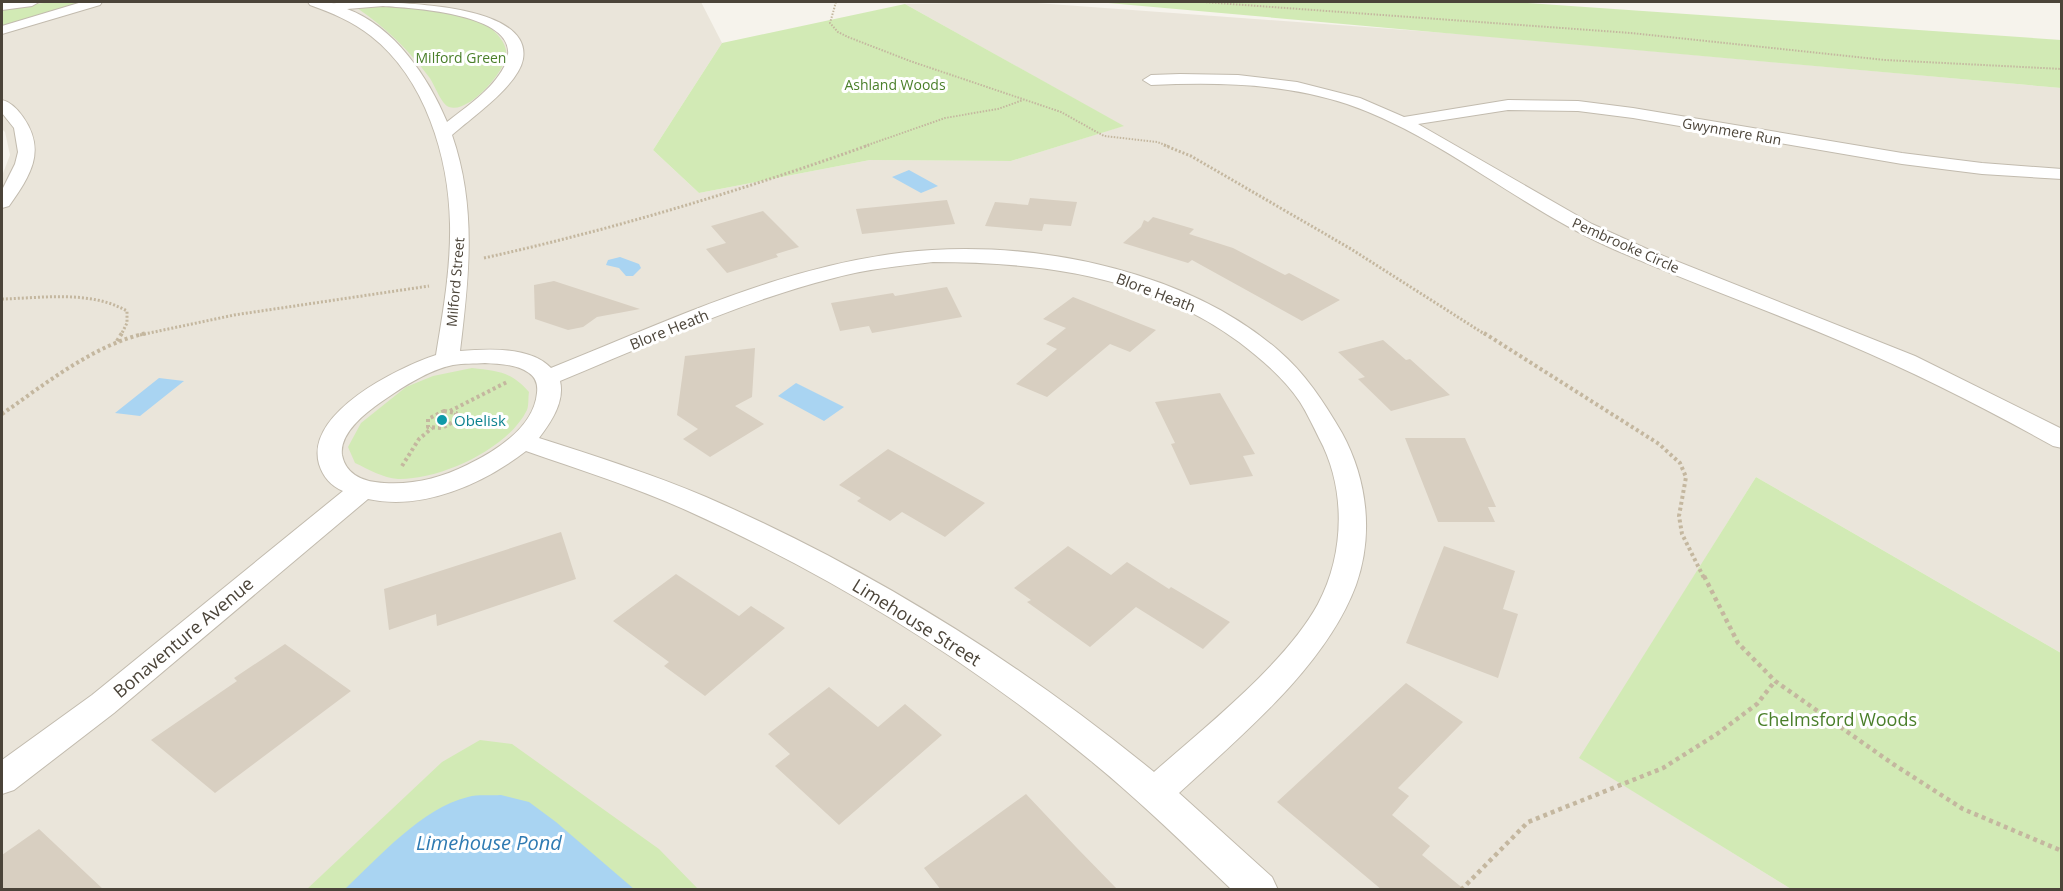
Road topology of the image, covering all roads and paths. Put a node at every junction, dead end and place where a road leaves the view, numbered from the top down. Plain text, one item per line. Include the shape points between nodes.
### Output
1 (32, 2) edge
2 (95, 2) edge
3 (315, 2) edge
4 (478, 2) edge
5 (836, 2) edge
6 (1203, 2) edge
7 (2, 6) edge
8 (336, 8) junction
9 (460, 11) junction
10 (2, 30) edge
11 (2061, 69) edge
12 (1151, 80) dead end
13 (1023, 100) junction
14 (2, 105) edge
15 (1402, 122) junction
16 (443, 134) junction
17 (2061, 174) edge
18 (2, 202) edge
19 (483, 258) dead end
20 (429, 286) dead end
21 (2, 299) edge
22 (116, 342) junction
23 (447, 360) junction
24 (547, 378) junction
25 (509, 381) dead end
26 (449, 411) junction
27 (2, 414) edge
28 (432, 428) junction
29 (522, 441) junction
30 (2061, 441) edge
31 (398, 472) dead end
32 (362, 490) junction
33 (1775, 681) junction
34 (2, 780) edge
35 (1154, 794) junction
36 (2061, 851) edge
37 (1259, 890) edge
38 (1461, 890) edge

1 - 7 street
2 - 10 street
3 - 8 street, Milford Street
4 - 9 street
5 - 13 path via 830,23 838,32
6 - 11 path via 1621,32 1885,60
8 - 9 street, Milford Street via 373,2
8 - 16 street, Milford Street via 373,30 405,63 426,94
9 - 16 street, Milford Street via 503,29 512,39 516,55 501,82
12 - 15 street, Pembrooke Circle via 1199,78 1293,86 1363,104
13 - 19 path via 998,109 945,118 759,184 555,242
13 - 33 path via 1061,112 1104,136 1157,142 1191,156 1351,249 1659,444 1680,463 1686,477 1679,516 1683,534 1738,643
14 - 18 street via 21,124 28,148 19,177
15 - 17 street, Gwynmere Run via 1496,106 1571,106 1924,164
15 - 30 street, Pembrooke Circle via 1595,234 1903,359
16 - 23 street, Milford Street via 453,168 460,220 458,281
20 - 22 path via 234,315
21 - 22 path via 115,303 128,316
22 - 27 path via 62,372
23 - 24 street via 509,359 539,369
23 - 32 street via 387,386 343,422 335,434 329,460 335,473
24 - 29 street via 550,397
24 - 35 street, Blore Heath via 793,281 844,268 928,256 1011,257 1094,269 1168,293 1245,335 1296,379 1332,432 1348,479 1353,521 1351,545 1341,585 1322,625 1298,657
25 - 26 path
26 - 28 path via 428,419 427,425
26 - 28 path via 456,413 455,421
28 - 31 path
29 - 32 street via 480,469 447,483 409,492
29 - 35 street, Limehouse Street via 694,503 868,591 989,666
32 - 34 street, Bonaventure Avenue via 103,704
33 - 36 path via 1963,809
33 - 38 path via 1757,704 1663,768 1528,822
35 - 37 street, Limehouse Street

